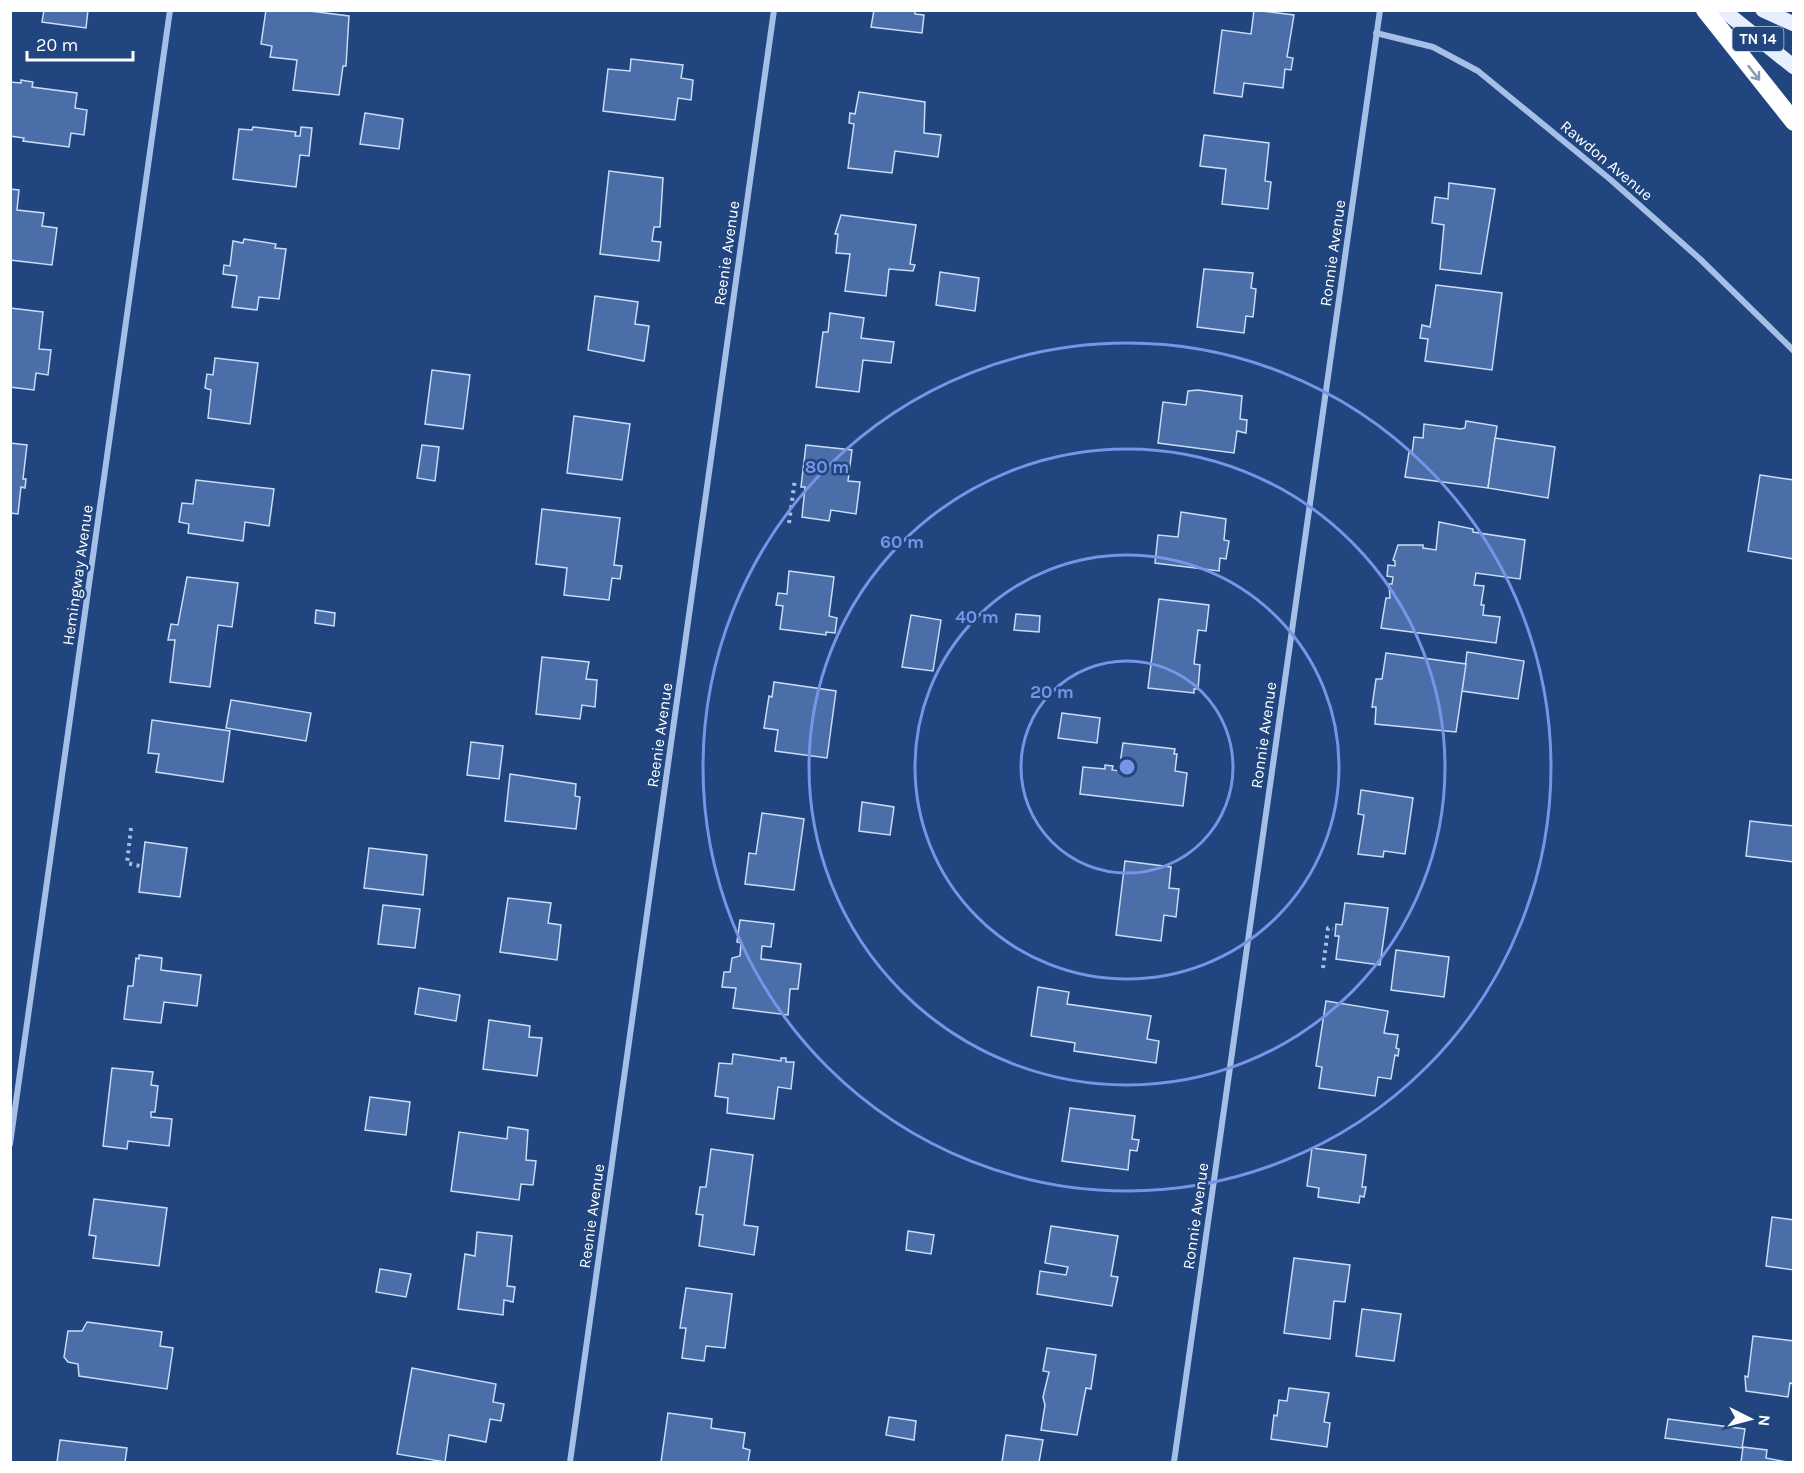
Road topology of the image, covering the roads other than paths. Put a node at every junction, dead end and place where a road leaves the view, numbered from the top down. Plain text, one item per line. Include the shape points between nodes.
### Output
1 (170, 10) edge
2 (774, 10) edge
3 (1380, 10) edge
4 (1705, 10) edge
5 (1723, 10) edge
6 (1762, 10) edge
7 (1794, 24) edge
8 (1376, 33) junction
9 (1794, 67) edge
10 (1794, 122) edge
11 (1794, 351) edge
12 (10, 1144) edge
13 (570, 1462) edge
14 (1174, 1462) edge

1 - 12 street, Hemingway Avenue
2 - 13 street, Reenie Avenue
3 - 8 street, Ronnie Avenue
4 -> 10 highway
5 - 9 main road, TN 14
6 - 7 main road, TN 14
8 - 11 street, Rawdon Avenue via 1433,47 1478,71 1611,180 1700,259
8 - 14 street, Ronnie Avenue

